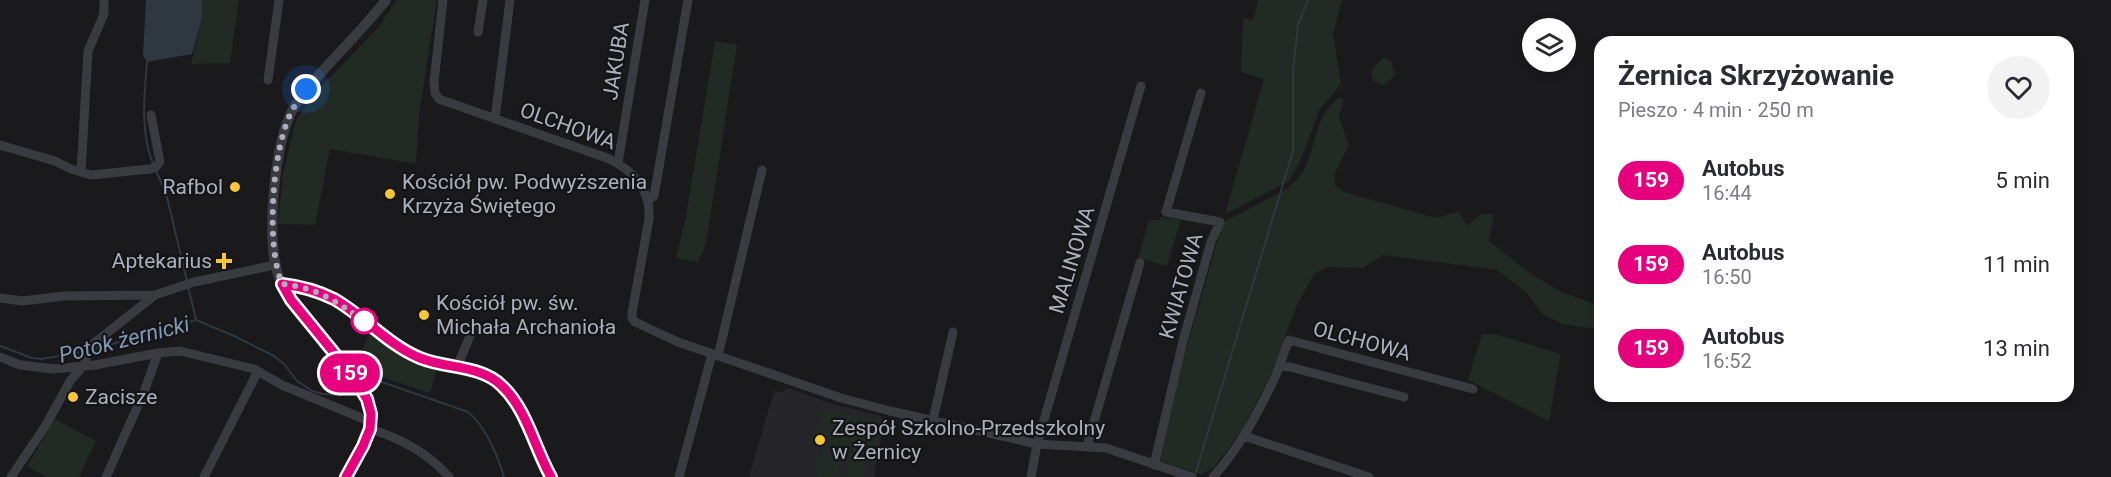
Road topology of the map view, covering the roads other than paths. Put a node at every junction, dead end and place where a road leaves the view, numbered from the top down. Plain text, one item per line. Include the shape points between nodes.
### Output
1 (104, 0) edge
2 (279, 0) edge
3 (386, 0) edge
4 (443, 0) edge
5 (483, 0) edge
6 (510, 0) edge
7 (645, 0) edge
8 (688, 0) edge
9 (478, 32) dead end
10 (268, 80) dead end
11 (1141, 86) dead end
12 (1201, 93) dead end
13 (151, 115) dead end
14 (495, 119) junction
15 (0, 145) edge
16 (618, 163) junction
17 (762, 170) dead end
18 (81, 172) junction
19 (648, 200) junction
20 (1140, 263) dead end
21 (275, 265) junction
22 (282, 284) junction
23 (155, 295) junction
24 (0, 298) edge
25 (473, 328) dead end
26 (953, 332) dead end
27 (158, 352) junction
28 (715, 355) junction
29 (0, 357) edge
30 (83, 366) junction
31 (1279, 366) junction
32 (457, 368) junction
33 (258, 371) junction
34 (1473, 389) dead end
35 (1404, 397) dead end
36 (933, 420) junction
37 (370, 425) junction
38 (1244, 436) junction
39 (1037, 444) junction
40 (1087, 446) junction
41 (1154, 465) junction
42 (1167, 473) edge
43 (11, 477) edge
44 (106, 477) edge
45 (204, 477) edge
46 (346, 477) edge
47 (449, 477) edge
48 (551, 477) edge
49 (679, 477) edge
50 (1031, 477) edge
51 (1191, 477) edge
52 (1213, 477) edge
53 (1369, 477) edge

1 - 18 street via 104,14 88,51
2 - 10 street
3 - 21 street via 306,89 289,116 277,171
4 - 14 street, OLCHOWA via 435,75 437,97
5 - 9 street
6 - 14 street, OLCHOWA
7 - 16 street, JAKUBA
8 - 19 street via 654,196
11 - 39 street, MALINOWA
12 - 41 street, KWIATOWA via 1167,212 1220,222 1196,297
13 - 18 street via 160,162 153,168 91,175
14 - 16 street, OLCHOWA
15 - 18 street
16 - 19 street, OLCHOWA via 634,175
17 - 28 street
19 - 28 street via 648,226 632,318 666,337
20 - 40 street
21 - 22 street
21 - 23 street via 194,282
22 - 32 street via 331,298 406,351
22 - 37 street via 363,391 370,406
23 - 24 street via 64,296 22,301
23 - 30 street via 93,344
25 - 32 street
26 - 36 street
27 - 30 street
27 - 33 street via 202,355
27 - 44 street
28 - 36 street via 841,398
28 - 49 street
29 - 30 street via 32,367
30 - 43 street
31 - 34 street, OLCHOWA via 1289,340
31 - 35 street
31 - 38 street, OLCHOWA
32 - 48 street via 491,377 509,393
33 - 37 street
33 - 45 street
36 - 39 street
37 - 46 street
37 - 47 street via 418,450
38 - 52 street, OLCHOWA
38 - 53 street
39 - 40 street
39 - 50 street, MALINOWA
40 - 41 street via 1114,450
41 - 42 street
42 - 51 street

